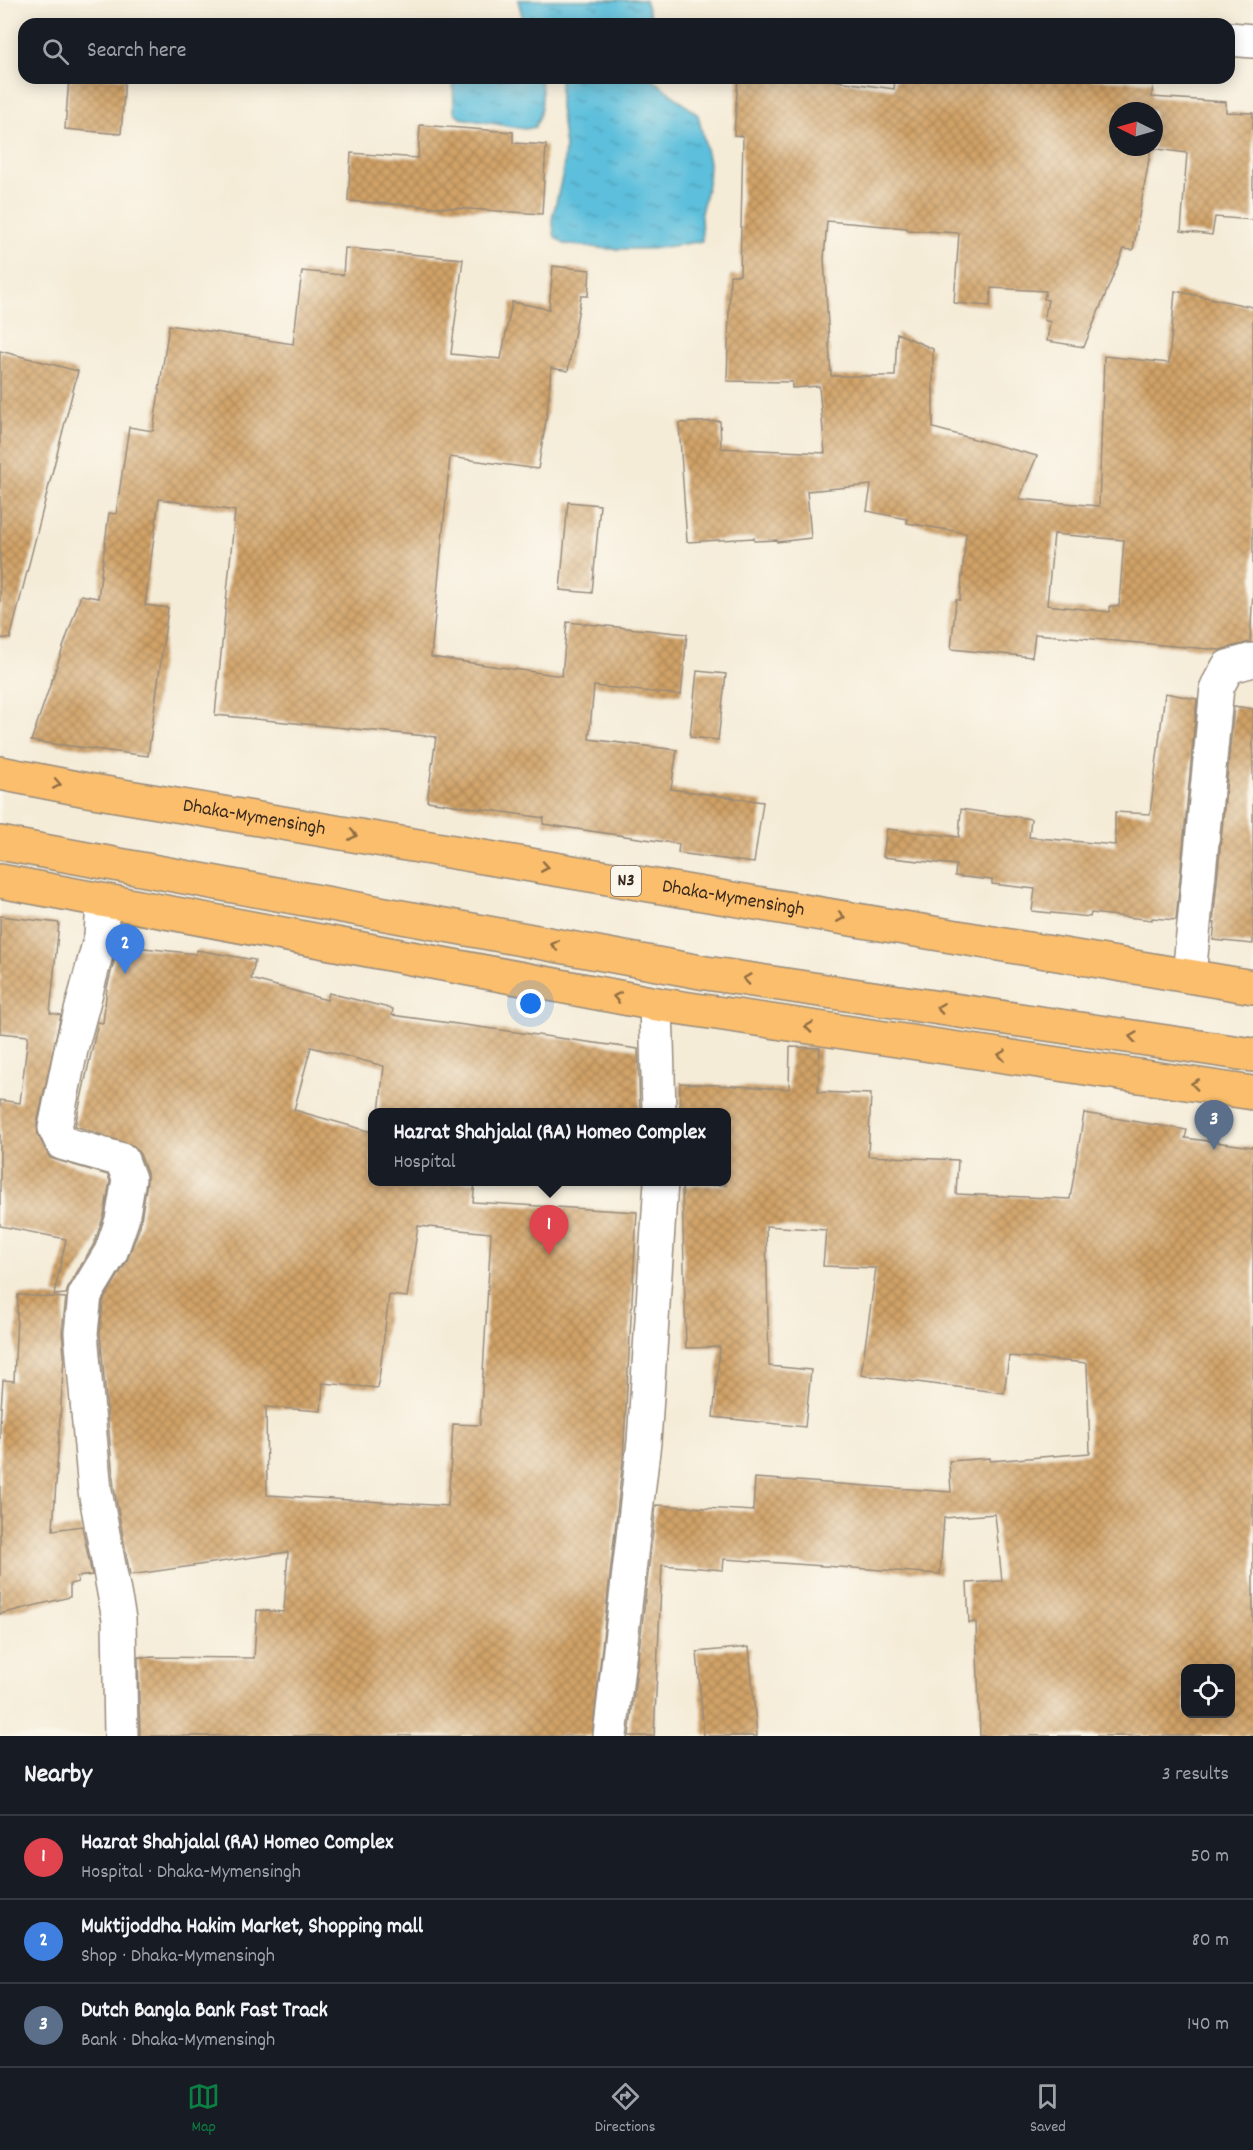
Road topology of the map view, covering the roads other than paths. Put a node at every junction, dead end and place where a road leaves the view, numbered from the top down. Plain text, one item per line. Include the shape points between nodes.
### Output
1 (1235, 40) edge
2 (1253, 41) edge
3 (1253, 660) edge
4 (0, 773) edge
5 (0, 843) edge
6 (0, 881) edge
7 (103, 901) junction
8 (1189, 976) junction
9 (1253, 987) edge
10 (656, 1004) junction
11 (1253, 1055) edge
12 (1253, 1092) edge
13 (659, 1108) edge
14 (661, 1186) edge
15 (121, 1736) edge
16 (610, 1736) edge

1 - 2 street
3 - 8 street via 1228,667 1217,687
4 -> 8 highway, Dhaka-Mymensingh / N3
11 -> 5 highway via 706,973
6 - 7 highway
10 -> 7 highway
7 - 15 street via 101,936 55,1128 62,1143 122,1160 129,1179 122,1220 111,1252 85,1295 81,1333 95,1491 119,1618
8 - 9 highway, Dhaka-Mymensingh / N3
12 -> 10 highway
10 - 13 street
14 - 16 street via 644,1442

